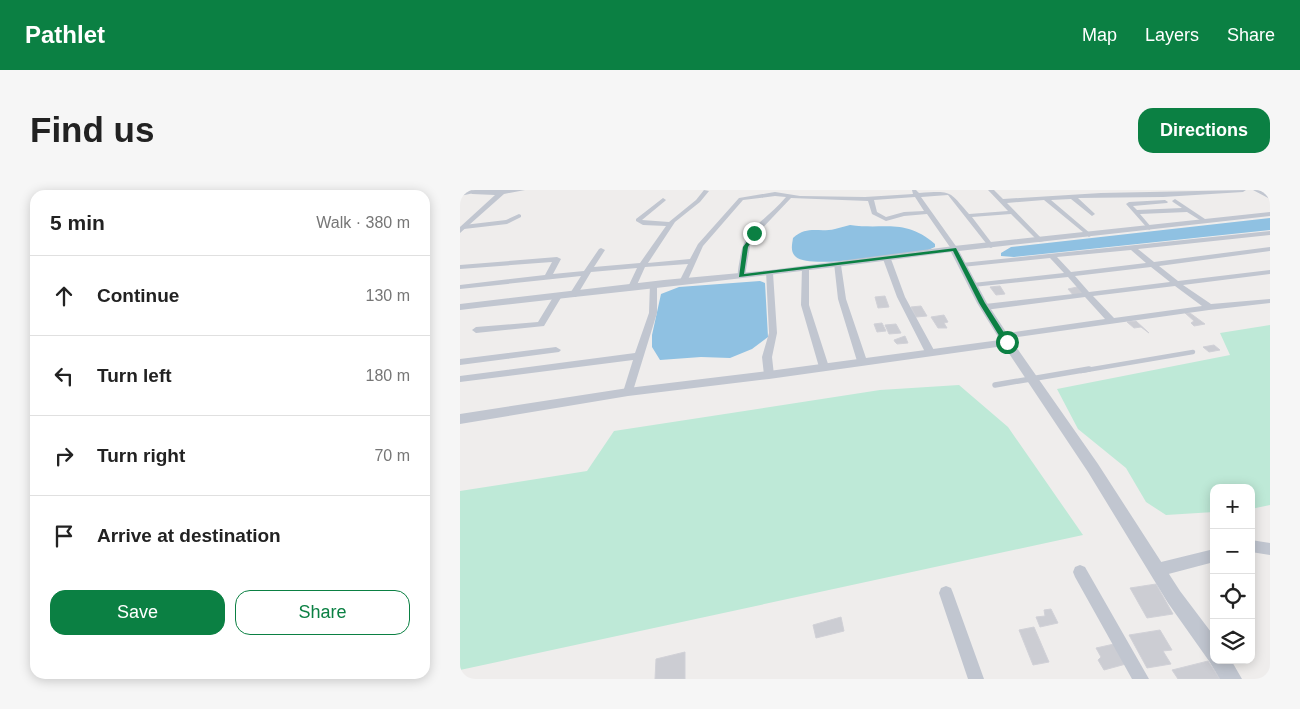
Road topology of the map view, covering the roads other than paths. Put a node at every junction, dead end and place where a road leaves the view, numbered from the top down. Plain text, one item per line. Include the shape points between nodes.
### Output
1 (517, 190) edge
2 (742, 190) edge
3 (991, 190) edge
4 (1243, 190) edge
5 (1256, 190) edge
6 (472, 191) edge
7 (706, 191) edge
8 (848, 191) edge
9 (946, 191) edge
10 (501, 192) junction
11 (838, 192) dead end
12 (915, 193) edge
13 (460, 194) edge
14 (1178, 194) junction
15 (1120, 195) junction
16 (790, 196) junction
17 (1073, 197) junction
18 (1270, 197) edge
19 (870, 198) junction
20 (1045, 198) junction
21 (741, 199) junction
22 (663, 200) dead end
23 (1003, 201) junction
24 (1175, 201) junction
25 (1129, 204) junction
26 (1187, 210) junction
27 (929, 212) junction
28 (1013, 212) junction
29 (1135, 212) junction
30 (1092, 214) dead end
31 (1270, 214) edge
32 (519, 216) dead end
33 (967, 216) junction
34 (1205, 222) junction
35 (671, 224) junction
36 (1149, 228) junction
37 (461, 229) edge
38 (1270, 233) edge
39 (1255, 234) junction
40 (1089, 235) junction
41 (1041, 241) junction
42 (1270, 242) edge
43 (991, 246) junction
44 (1133, 248) junction
45 (954, 249) junction
46 (1270, 249) edge
47 (601, 250) dead end
48 (1052, 256) junction
49 (887, 259) junction
50 (693, 261) junction
51 (1151, 263) junction
52 (838, 265) junction
53 (962, 265) junction
54 (642, 266) junction
55 (460, 267) edge
56 (805, 269) junction
57 (587, 271) junction
58 (1270, 272) edge
59 (769, 273) junction
60 (1069, 275) junction
61 (548, 276) junction
62 (741, 276) junction
63 (684, 282) junction
64 (652, 285) junction
65 (973, 285) junction
66 (1178, 285) junction
67 (460, 287) edge
68 (632, 287) junction
69 (573, 294) junction
70 (1087, 295) junction
71 (558, 296) junction
72 (1270, 302) edge
73 (460, 307) edge
74 (985, 307) junction
75 (1209, 307) junction
76 (1112, 321) junction
77 (476, 330) dead end
78 (1005, 339) junction
79 (556, 350) dead end
80 (930, 352) junction
81 (1193, 352) dead end
82 (529, 353) junction
83 (639, 356) junction
84 (862, 361) junction
85 (460, 362) edge
86 (824, 367) junction
87 (522, 370) junction
88 (769, 375) junction
89 (1032, 378) junction
90 (460, 379) edge
91 (995, 384) dead end
92 (628, 392) junction
93 (460, 419) edge
94 (1255, 547) edge
95 (1270, 549) edge
96 (1210, 556) edge
97 (1157, 570) junction
98 (1080, 572) dead end
99 (946, 593) dead end
100 (1210, 647) edge
101 (1222, 664) edge
102 (976, 679) edge
103 (1141, 679) edge
104 (1232, 679) edge

1 - 10 street
2 - 21 street
3 - 23 street
4 - 14 street
5 - 18 street
6 - 10 street
6 - 13 street
7 - 35 street
8 - 11 street
9 - 12 street
9 - 33 street
10 - 37 street
12 - 19 street
12 - 27 street
14 - 15 street
14 - 24 street via 1186,200
15 - 17 street
15 - 25 street
16 - 19 street
16 - 21 street via 775,194
16 - 62 street via 748,241
17 - 20 street
17 - 30 street
19 - 27 street via 874,213 885,219
20 - 23 street
20 - 40 street
21 - 50 street via 700,245
22 - 35 street via 638,220
23 - 28 street
24 - 25 street
24 - 26 street
25 - 29 street
26 - 29 street
26 - 34 street
27 - 45 street
28 - 33 street
28 - 41 street
29 - 36 street
31 - 34 street
32 - 37 street via 507,222
33 - 43 street
34 - 36 street
35 - 54 street
36 - 40 street
38 - 39 street
39 - 42 street
39 - 44 street
40 - 41 street
41 - 43 street
43 - 45 street
44 - 48 street
44 - 51 street
45 - 49 street
45 - 53 street
46 - 51 street
47 - 57 street
48 - 53 street
48 - 60 street
49 - 52 street
49 - 80 street via 901,297
50 - 54 street
50 - 63 street
51 - 60 street
51 - 66 street
52 - 56 street
52 - 84 street via 842,299
53 - 65 street
54 - 57 street
54 - 68 street
55 - 61 street via 557,259
56 - 59 street
56 - 86 street via 805,305
57 - 61 street
57 - 69 street
58 - 66 street
59 - 62 street
59 - 88 street via 772,333
60 - 65 street
60 - 70 street
61 - 67 street
62 - 63 street
63 - 64 street
64 - 68 street
64 - 83 street via 652,313
65 - 74 street
66 - 70 street
66 - 75 street
68 - 69 street
69 - 71 street
70 - 74 street
70 - 76 street
71 - 73 street
71 - 77 street via 541,324
72 - 75 street
74 - 78 street
75 - 76 street
76 - 78 street
78 - 80 street
78 - 89 street
79 - 82 street
80 - 84 street
81 - 89 lane
82 - 85 street
82 - 87 street
83 - 87 street
83 - 92 street
84 - 86 street
86 - 88 street
87 - 90 street
88 - 92 street
89 - 91 lane
89 - 97 street
92 - 93 street
94 - 95 street
96 - 97 street
97 - 100 street
98 - 103 street
99 - 102 street
101 - 104 street

